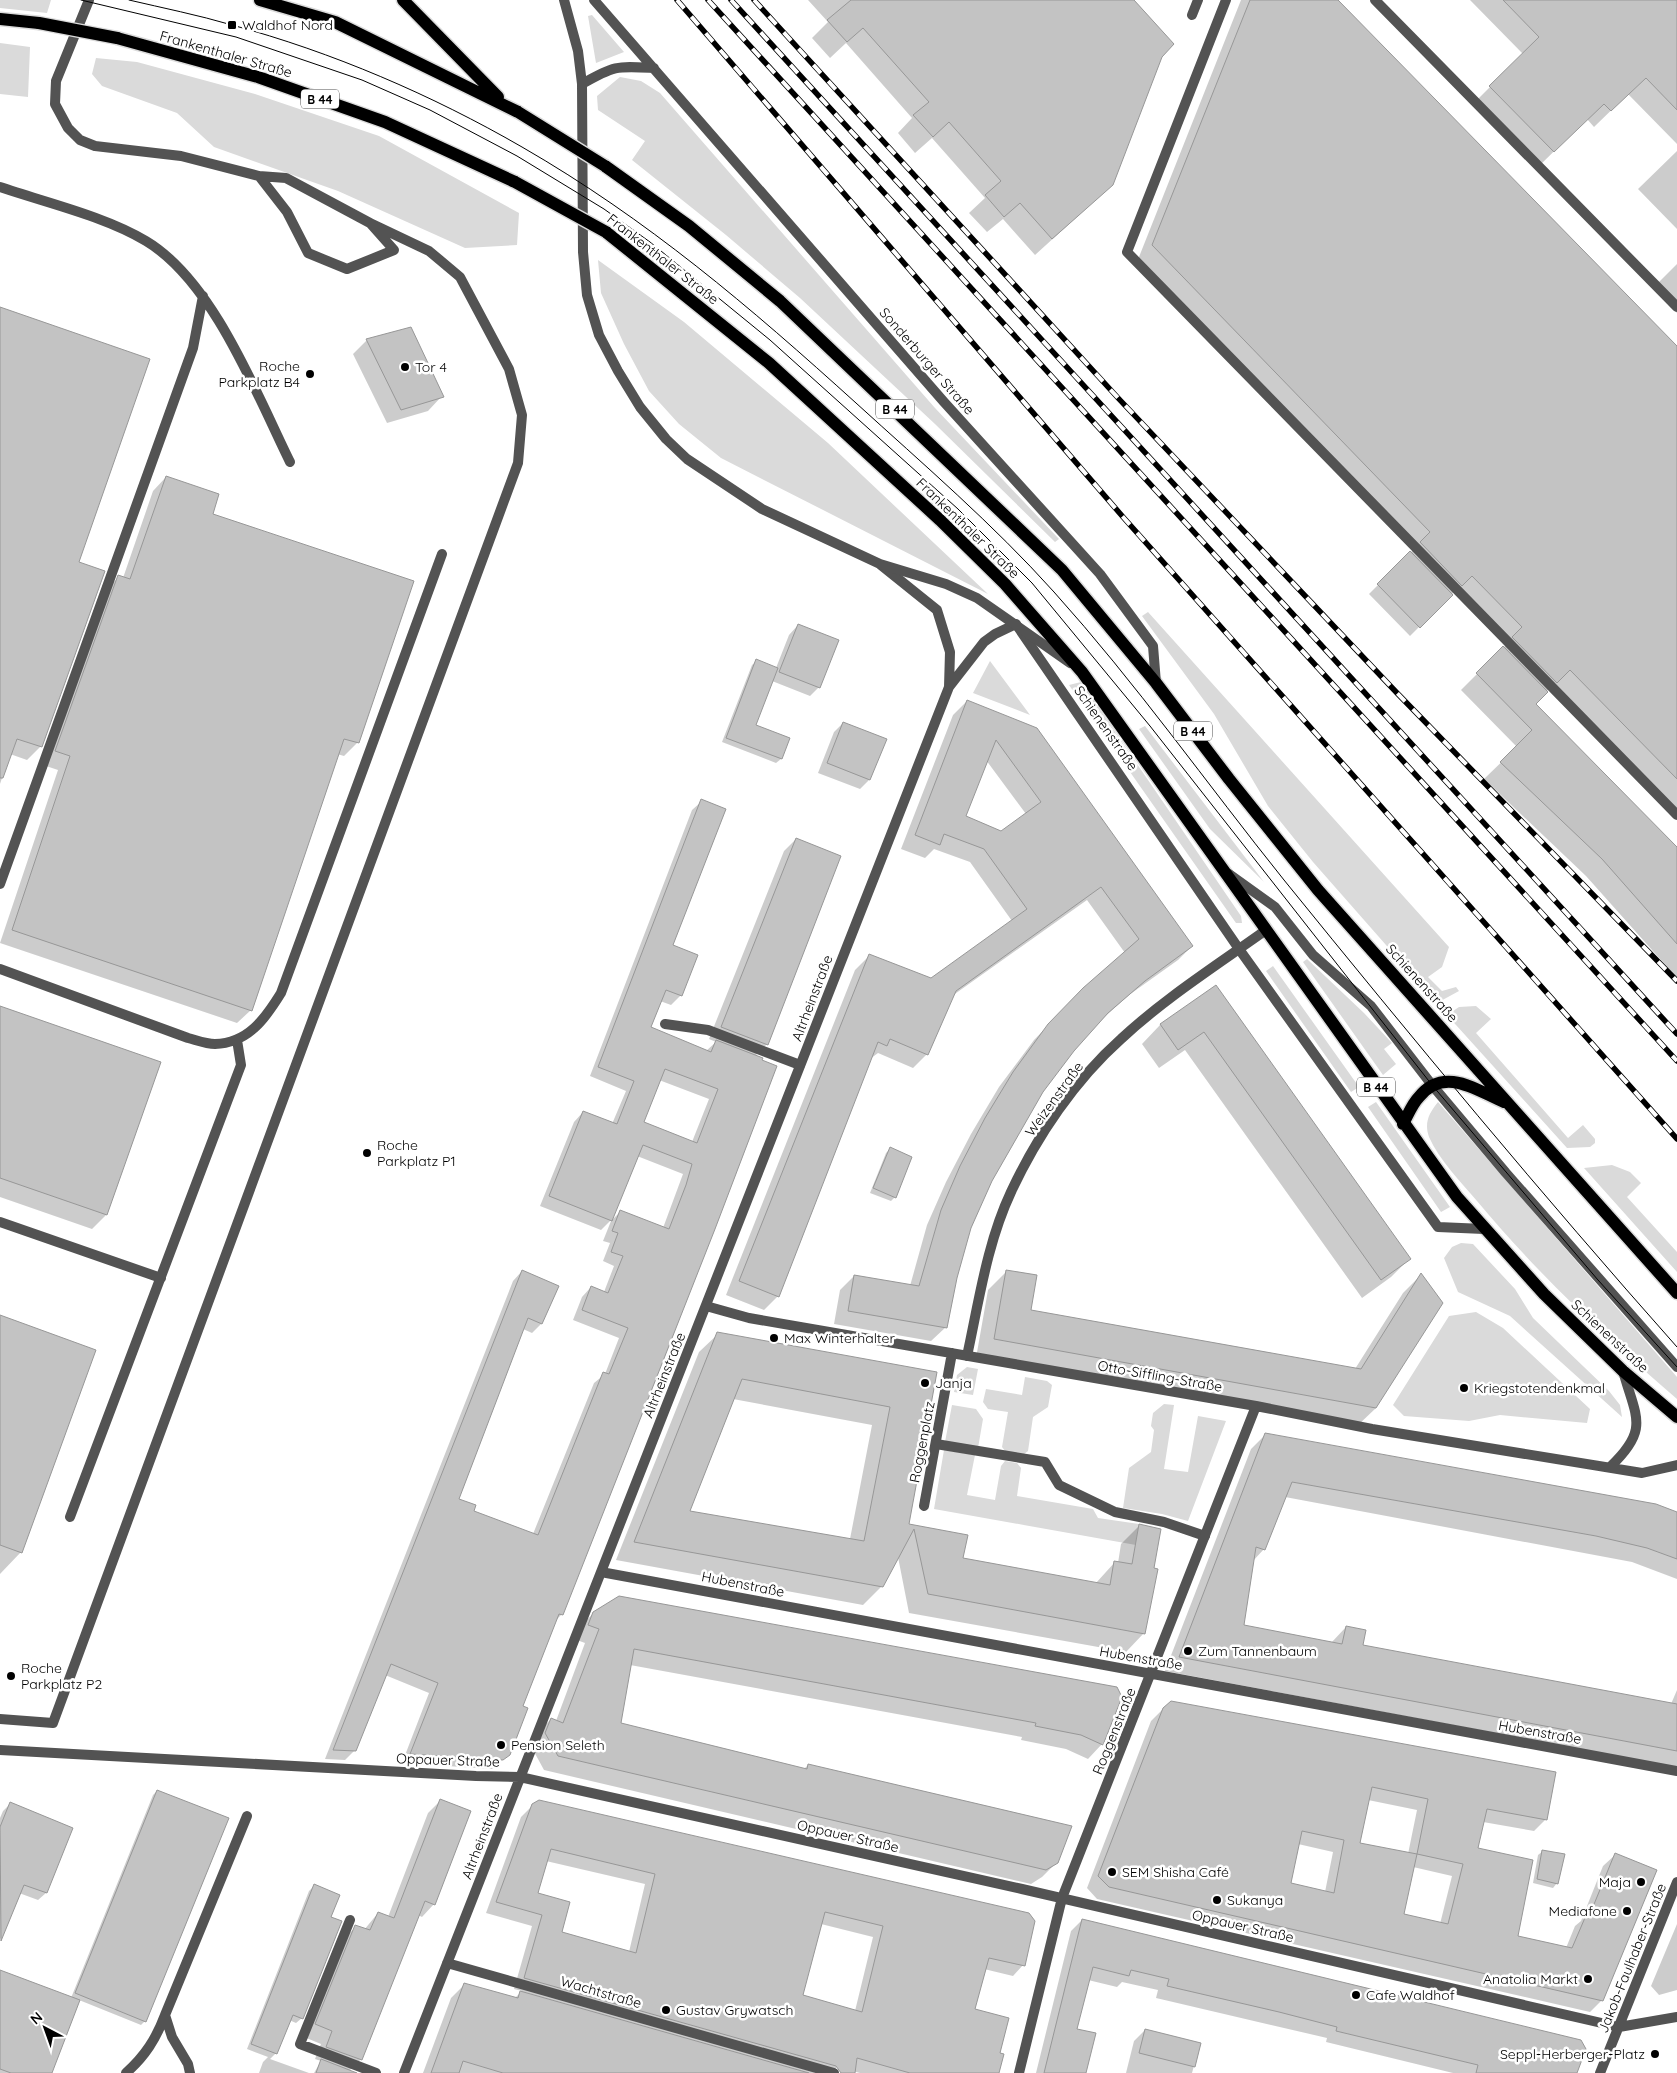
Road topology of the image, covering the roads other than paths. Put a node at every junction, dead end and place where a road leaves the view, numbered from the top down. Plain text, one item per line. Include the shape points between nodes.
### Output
1 (89, 0) edge
2 (260, 0) edge
3 (403, 0) edge
4 (564, 0) edge
5 (594, 0) edge
6 (1198, 0) edge
7 (1226, 0) edge
8 (1376, 0) edge
9 (1192, 15) dead end
10 (0, 19) edge
11 (654, 68) junction
12 (582, 84) junction
13 (505, 104) junction
14 (260, 176) junction
15 (0, 187) edge
16 (370, 223) junction
17 (203, 296) junction
18 (1677, 307) edge
19 (290, 462) dead end
20 (442, 554) dead end
21 (880, 564) junction
22 (1016, 624) junction
23 (1082, 672) junction
24 (1156, 683) junction
25 (949, 687) junction
26 (1677, 815) edge
27 (1222, 869) junction
28 (0, 884) edge
29 (1266, 930) junction
30 (1239, 948) junction
31 (0, 969) edge
32 (665, 1024) dead end
33 (238, 1040) junction
34 (800, 1065) junction
35 (1432, 1085) junction
36 (1509, 1104) junction
37 (1403, 1124) junction
38 (0, 1222) edge
39 (1484, 1229) junction
40 (160, 1278) junction
41 (1677, 1293) edge
42 (706, 1306) junction
43 (952, 1353) junction
44 (967, 1356) junction
45 (1677, 1367) edge
46 (1623, 1371) junction
47 (1256, 1406) junction
48 (1677, 1417) edge
49 (936, 1444) junction
50 (1677, 1465) edge
51 (1610, 1467) junction
52 (924, 1506) dead end
53 (70, 1517) dead end
54 (1205, 1536) junction
55 (601, 1572) junction
56 (1151, 1674) junction
57 (0, 1719) edge
58 (0, 1750) edge
59 (1677, 1771) edge
60 (520, 1776) junction
61 (247, 1816) dead end
62 (1677, 1882) edge
63 (1062, 1898) junction
64 (350, 1920) dead end
65 (447, 1963) junction
66 (165, 2015) junction
67 (1677, 2016) edge
68 (1619, 2027) junction
69 (126, 2073) edge
70 (190, 2073) edge
71 (376, 2073) edge
72 (404, 2073) edge
73 (834, 2073) edge
74 (1019, 2073) edge
75 (1600, 2073) edge

1 - 14 street via 56,81 55,104 68,128 80,140 95,146 181,156
2 - 13 main road, B 44 via 335,22
3 - 13 main road
4 - 12 street via 578,50
5 - 11 street, Sonderburger Straße
6 - 9 street
7 - 26 street via 1127,252
8 - 18 street
10 - 23 main road, Frankenthaler Straße / B 44, bridge via 117,38 258,77 385,122 515,182 606,232 769,363 940,520 1005,584
11 - 12 street via 618,66
11 - 24 street, Sonderburger Straße via 944,402 1100,574 1153,646
12 - 21 street via 583,252 587,295 599,335 636,400 666,439 712,478 762,509
13 - 24 main road, B 44, bridge via 605,166 689,226 780,300 1062,570
14 - 16 street via 286,178
14 - 16 street via 287,212 308,253 347,269 394,250
15 - 17 street via 138,237 158,249
16 - 57 street via 429,251 460,277 509,369 522,415 518,463 53,1723
17 - 19 street via 220,321
17 - 28 street via 193,348
20 - 33 street via 281,993 264,1021
21 - 22 street, Schienenstraße via 946,584 977,598
21 - 25 street, Altrheinstraße via 937,610 950,652
22 - 23 street, Schienenstraße
22 - 25 street, Altrheinstraße via 984,642
22 - 30 street, Schienenstraße
23 - 27 main road, Schienenstraße / B 44
24 - 36 main road, Schienenstraße / B 44 via 1318,890
25 - 34 street, Altrheinstraße
27 - 29 main road, Schienenstraße / B 44
27 - 35 street via 1275,907 1313,955 1370,1006
29 - 30 street, Weizenstraße
29 - 37 main road, Schienenstraße / B 44
30 - 39 street, Schienenstraße via 1438,1228
30 - 44 street, Weizenstraße via 1150,1013 1119,1040 1074,1091 1045,1131 1011,1192 1000,1223 985,1273
31 - 33 street via 188,1038 214,1044
32 - 34 street via 708,1030
33 - 40 street via 241,1065
34 - 42 street, Altrheinstraße
35 - 36 main road, B 44 via 1449,1080
35 - 37 main road via 1419,1096
35 - 45 street via 1598,1280
36 - 41 main road, Schienenstraße / B 44
37 - 39 main road, Schienenstraße / B 44
38 - 40 street
39 - 46 main road, Schienenstraße / B 44 via 1544,1294
40 - 53 street
42 - 43 street, Otto-Siffling-Straße via 749,1318
42 - 55 street, Altrheinstraße
43 - 44 street, Otto-Siffling-Straße
43 - 49 street, Roggenplatz via 949,1398
44 - 47 street, Otto-Siffling-Straße
46 - 48 main road, Schienenstraße / B 44
46 - 51 street via 1637,1419 1636,1435 1629,1449
47 - 51 street, Otto-Siffling-Straße via 1372,1429
47 - 54 street, Roggenstraße
49 - 52 street, Roggenplatz
49 - 54 street via 1045,1462 1059,1485 1115,1512 1164,1522
50 - 51 street, Otto-Siffling-Straße via 1642,1473
54 - 56 street, Roggenstraße
55 - 56 street, Hubenstraße
55 - 60 street, Altrheinstraße
56 - 59 street, Hubenstraße
56 - 63 street, Roggenstraße
58 - 60 street, Oppauer Straße
60 - 63 street, Oppauer Straße
60 - 65 street, Altrheinstraße
61 - 66 street
62 - 68 street, Jakob-Faulhaber-Straße
63 - 68 street, Oppauer Straße
63 - 74 street, Roggenstraße
64 - 71 street via 300,2044
65 - 72 street, Altrheinstraße
65 - 73 street, Wachtstraße
66 - 69 street via 156,2039 140,2061
66 - 70 street
67 - 68 street, Oppauer Straße
68 - 75 street, Jakob-Faulhaber-Straße

